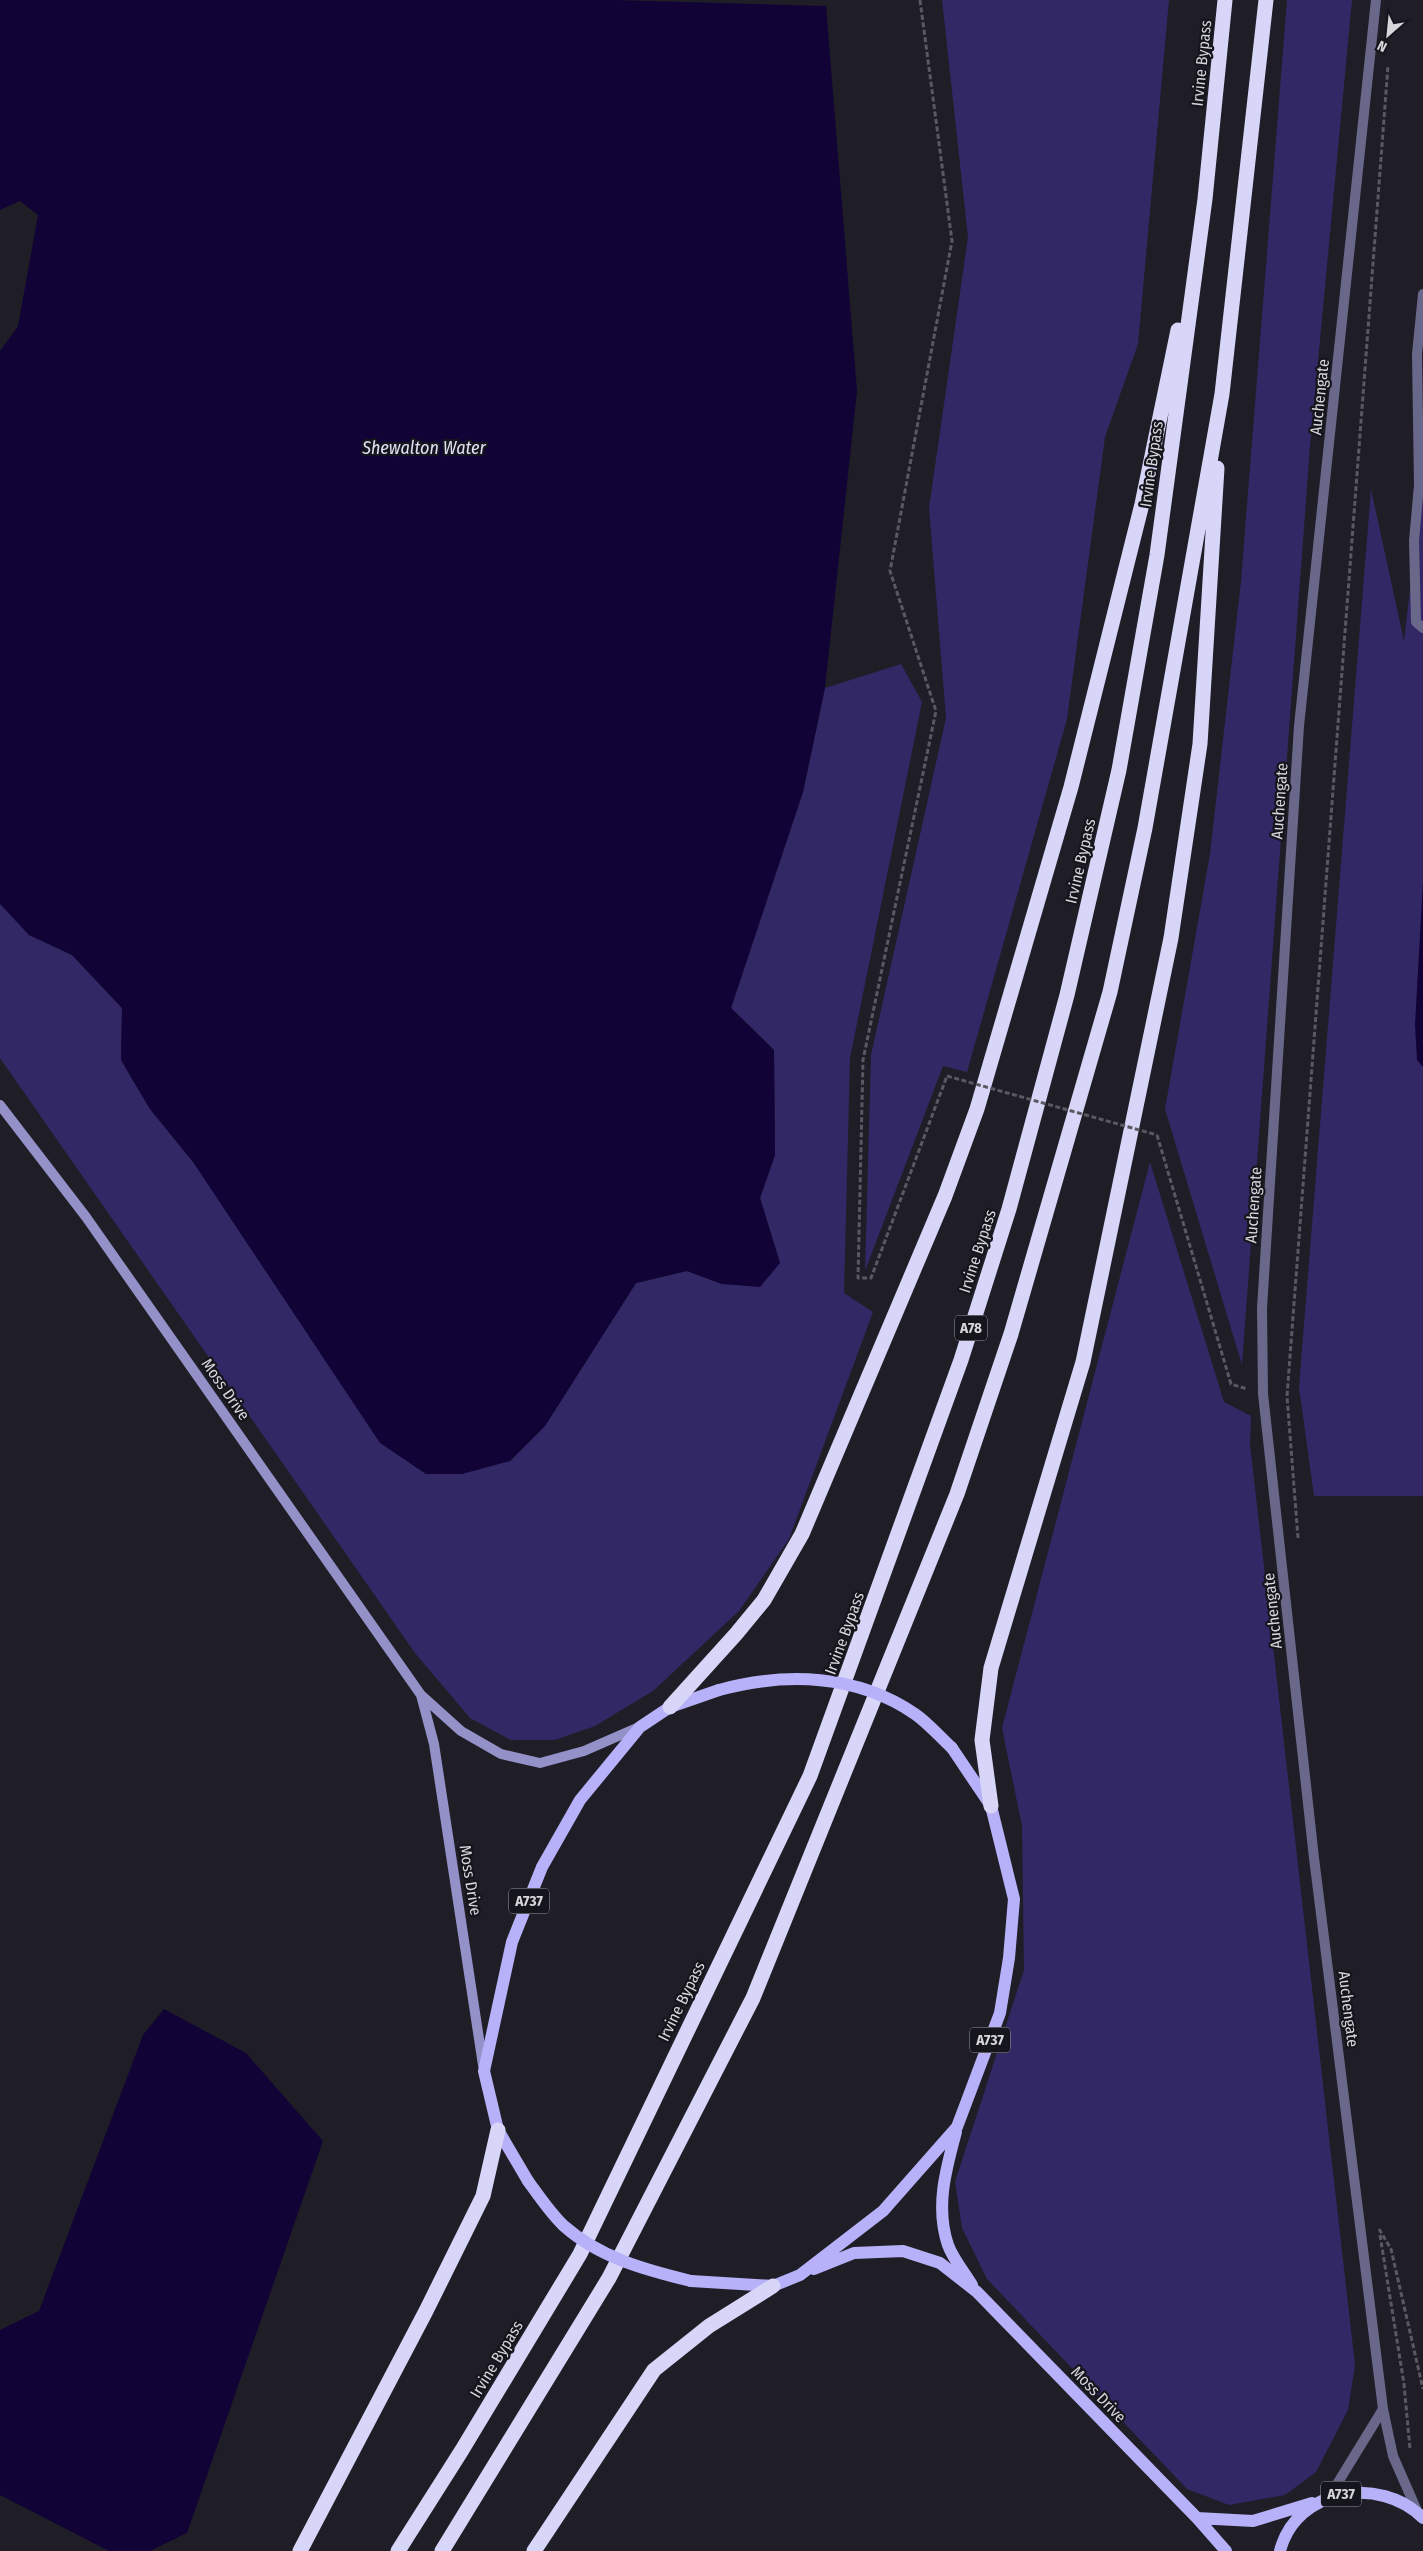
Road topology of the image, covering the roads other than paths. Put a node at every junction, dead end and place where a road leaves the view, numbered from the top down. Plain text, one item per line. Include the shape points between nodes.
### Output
1 (1225, 0) edge
2 (1266, 0) edge
3 (1376, 0) edge
4 (1205, 198) junction
5 (1423, 294) edge
6 (1222, 394) junction
7 (1421, 488) edge
8 (1423, 628) edge
9 (0, 1105) edge
10 (421, 1695) junction
11 (670, 1707) junction
12 (640, 1727) junction
13 (991, 1806) junction
14 (484, 2071) junction
15 (957, 2127) junction
16 (498, 2130) junction
17 (800, 2275) junction
18 (773, 2286) junction
19 (977, 2292) junction
20 (1383, 2409) junction
21 (1326, 2498) junction
22 (1420, 2516) edge
23 (1197, 2518) junction
24 (300, 2551) edge
25 (398, 2551) edge
26 (442, 2551) edge
27 (534, 2551) edge
28 (1226, 2551) edge
29 (1280, 2551) edge

1 - 4 highway, Irvine Bypass / A78
2 - 6 highway, A78
3 - 20 street, Auchengate via 1299,726 1262,1308 1263,1394 1314,1858
4 - 11 highway via 1142,504 1100,674 977,1109 945,1196 802,1534 764,1600
4 - 25 highway, Irvine Bypass / A78 via 1157,555 1119,770 1067,995 1014,1191 961,1360 810,1776 580,2254
5 - 7 street via 1417,354
6 - 13 highway via 1200,744 1171,938 1083,1362 991,1668 982,1740
6 - 26 highway, A78 via 1145,828 1110,992 1011,1334 957,1494 753,1998 609,2278
7 - 8 street via 1414,541 1416,622
9 - 10 main road, Moss Drive via 86,1217
10 - 12 main road, Moss Drive via 461,1731 501,1754 540,1763 584,1751
10 - 14 main road, Moss Drive via 434,1744
11 - 12 main road, A737
11 - 13 main road, A737, bridge via 742,1684 795,1678 828,1679 870,1689 915,1714 952,1748
12 - 14 main road, A737 via 580,1800 542,1867 512,1942
13 - 15 main road, A737 via 1014,1899 1009,1958 1000,2013
14 - 16 main road, A737
15 - 17 main road, A737 via 882,2211
15 - 19 main road, Moss Drive / A737 via 942,2184 943,2222 948,2246
16 - 18 main road, A737, bridge via 528,2181 564,2226 605,2254 646,2270 691,2281
16 - 24 highway via 483,2196
17 - 18 main road, A737
17 - 19 main road, Moss Drive / A737 via 854,2254 903,2251 940,2263
18 - 27 highway via 709,2326 654,2370
19 - 23 main road, Moss Drive / A737
20 - 21 street
20 - 22 street, Auchengate via 1393,2456
21 - 22 main road, A737 via 1352,2492 1376,2493
21 - 23 main road, A737 via 1253,2520
21 - 29 main road, A737 via 1299,2516 1283,2539
23 - 28 main road, Moss Drive / A737

